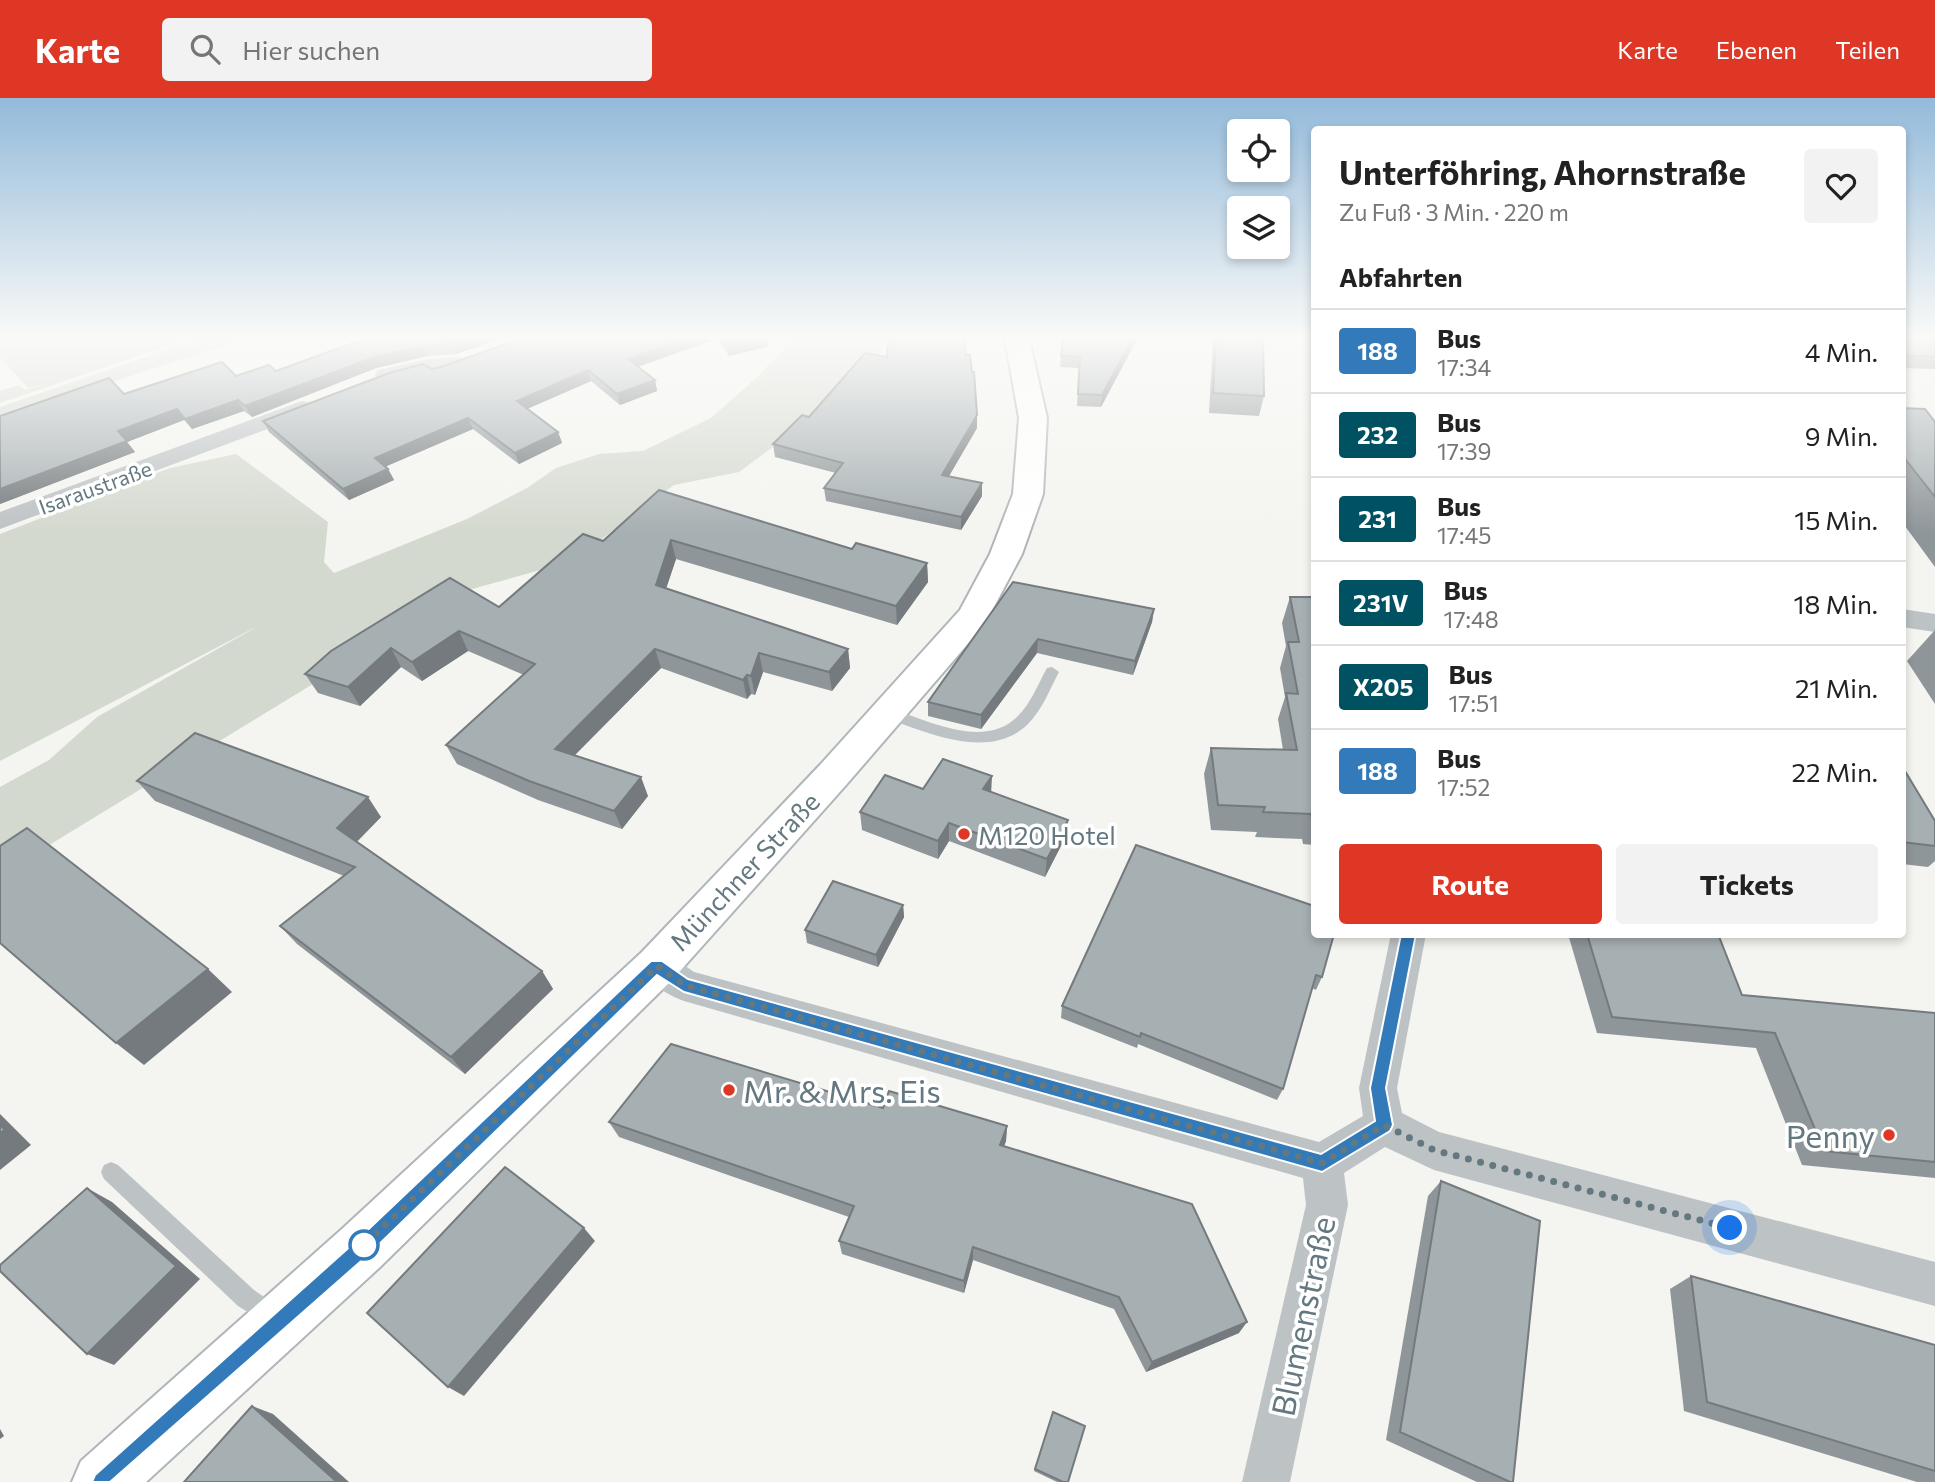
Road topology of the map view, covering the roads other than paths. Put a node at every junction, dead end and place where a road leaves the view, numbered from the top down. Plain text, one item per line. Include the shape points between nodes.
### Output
1 (1030, 404) edge
2 (320, 409) edge
3 (0, 521) edge
4 (1906, 619) edge
5 (1935, 623) edge
6 (1052, 672) dead end
7 (888, 713) junction
8 (1408, 938) edge
9 (657, 966) junction
10 (1384, 1125) junction
11 (1322, 1163) junction
12 (111, 1172) dead end
13 (1935, 1284) edge
14 (279, 1322) junction
15 (102, 1482) edge
16 (1266, 1482) edge

1 - 7 main road, Münchner Straße via 1027,504 1006,554 973,616
2 - 3 street, Isaraustraße via 258,441 190,452
4 - 5 street
6 - 7 lane via 1022,722 995,735 959,735
7 - 9 main road, Münchner Straße
8 - 10 street via 1378,1088
9 - 11 street via 684,985
9 - 14 main road, Münchner Straße
10 - 11 street
10 - 13 street via 1434,1150
11 - 16 street, Blumenstraße via 1327,1205
12 - 14 lane via 246,1298
14 - 15 main road, Münchner Straße

